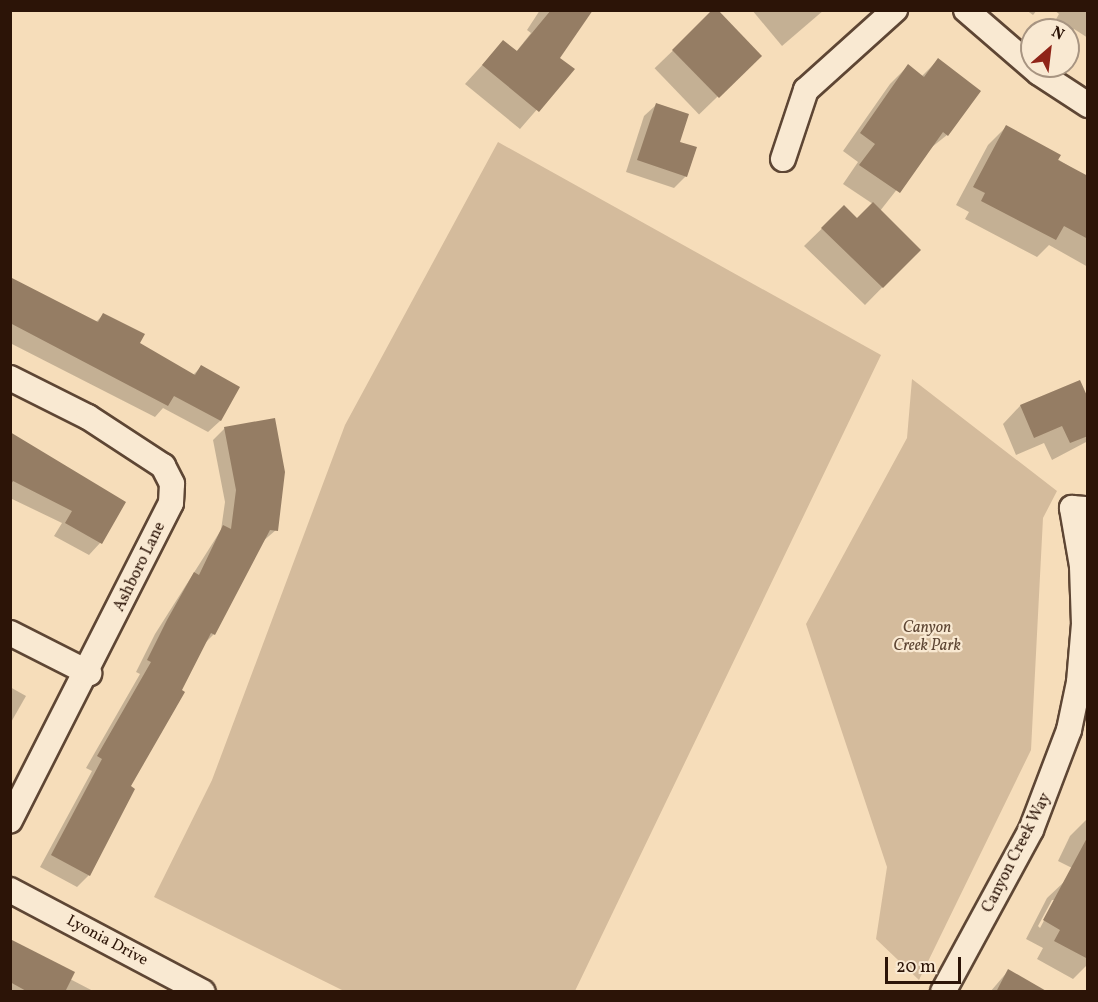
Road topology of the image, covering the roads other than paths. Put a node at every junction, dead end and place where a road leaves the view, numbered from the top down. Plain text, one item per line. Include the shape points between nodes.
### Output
1 (895, 10) edge
2 (966, 10) edge
3 (1088, 105) edge
4 (783, 159) dead end
5 (10, 378) edge
6 (1088, 509) edge
7 (10, 633) edge
8 (89, 673) junction
9 (10, 822) edge
10 (10, 890) edge
11 (203, 992) edge
12 (943, 992) edge

1 - 4 street via 806,90
2 - 3 street via 1039,73
5 - 8 street, Ashboro Lane via 88,417 154,460 163,466 172,484 171,503
6 - 12 street, Canyon Creek Way via 1072,508 1082,566 1084,624 1079,682 1069,730 1031,830
7 - 8 street
8 - 9 street, Ashboro Lane
10 - 11 street, Lyonia Drive

